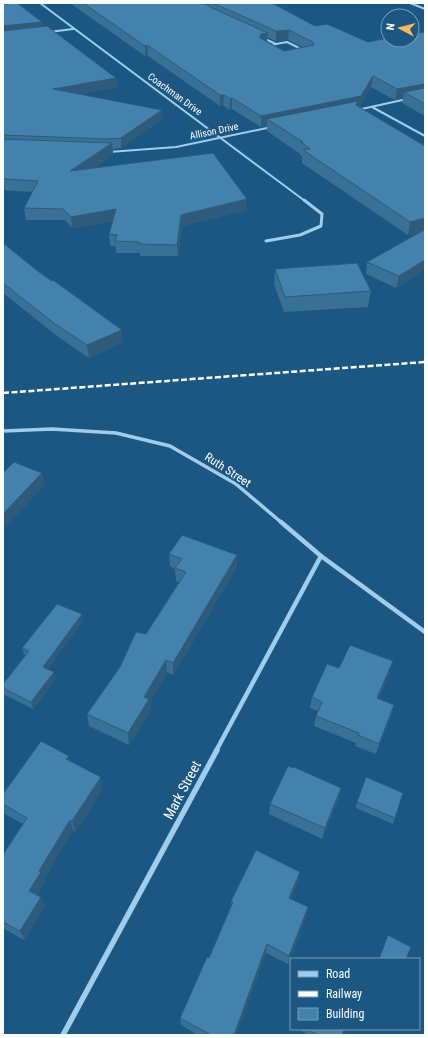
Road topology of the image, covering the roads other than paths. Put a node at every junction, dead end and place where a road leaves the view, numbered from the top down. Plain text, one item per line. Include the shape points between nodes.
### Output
1 (40, 3) edge
2 (410, 3) edge
3 (425, 9) edge
4 (73, 29) junction
5 (42, 33) edge
6 (262, 38) edge
7 (276, 44) junction
8 (268, 50) edge
9 (305, 51) edge
10 (413, 98) edge
11 (372, 107) junction
12 (351, 111) edge
13 (272, 127) edge
14 (425, 136) edge
15 (221, 137) junction
16 (107, 152) edge
17 (266, 241) dead end
18 (3, 431) edge
19 (322, 556) junction
20 (425, 632) edge
21 (63, 1035) edge

1 - 4 street, Coachman Drive
2 - 3 street
4 - 5 street
4 - 15 street, Coachman Drive
6 - 7 street
7 - 8 street via 262,46
7 - 9 street via 287,42
10 - 11 street
11 - 12 street
11 - 14 street
13 - 15 street, Allison Drive
15 - 16 street, Allison Drive via 176,147
15 - 17 street, Coachman Drive via 322,214 322,226 300,235
18 - 19 street, Ruth Street via 52,428 116,432 170,446 236,484
19 - 20 street, Ruth Street
19 - 21 street, Mark Street

